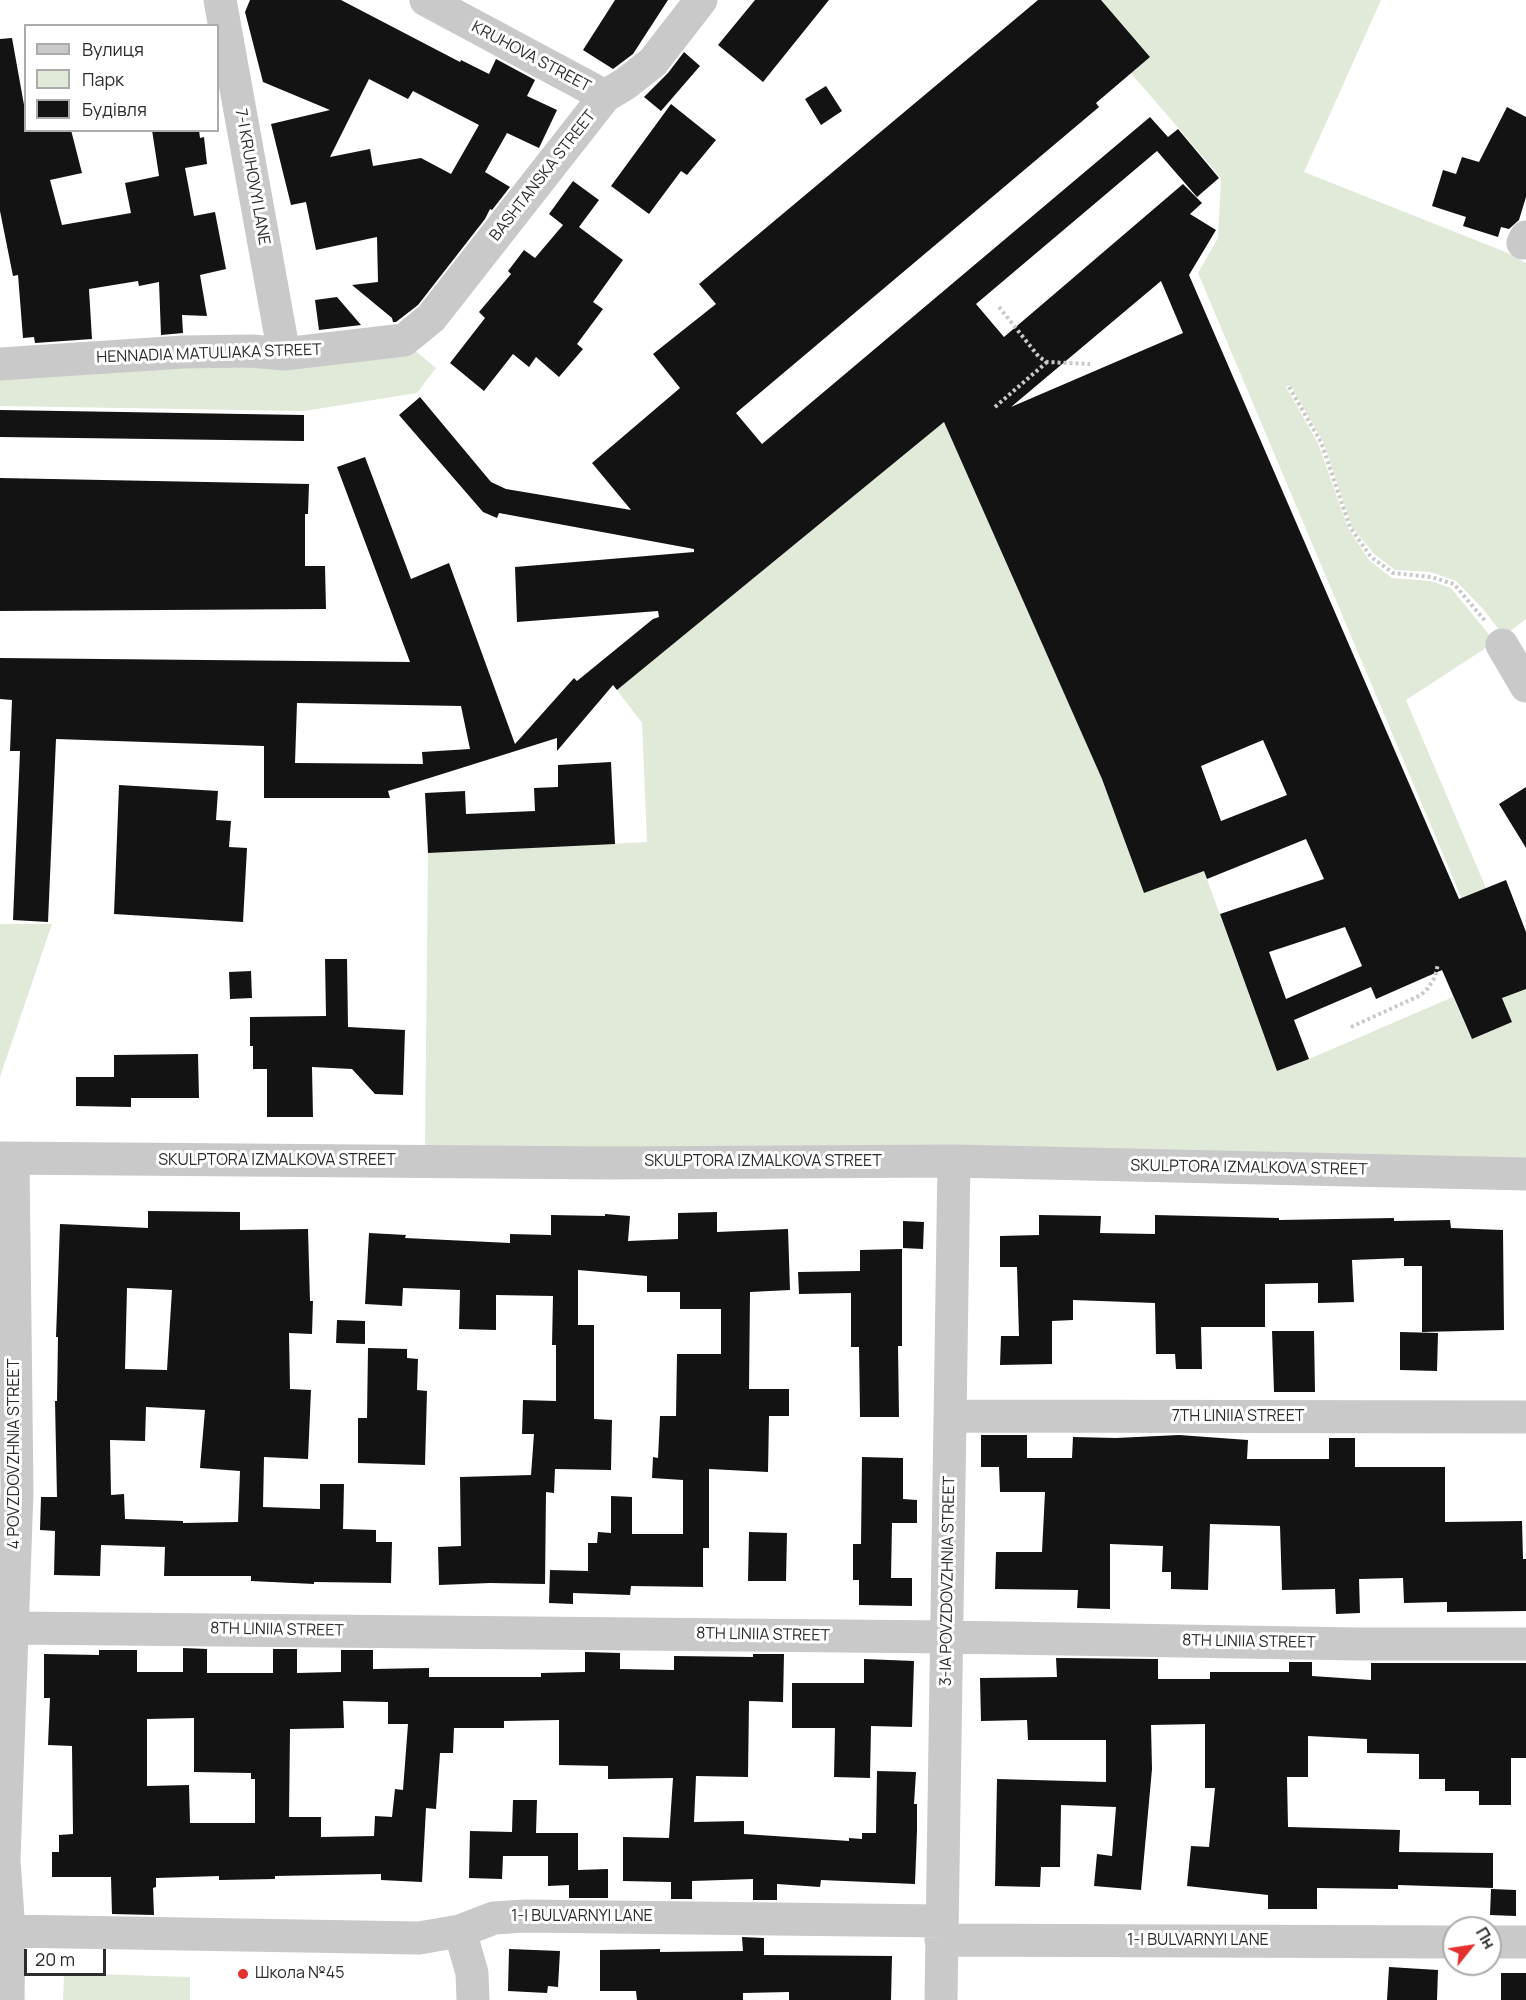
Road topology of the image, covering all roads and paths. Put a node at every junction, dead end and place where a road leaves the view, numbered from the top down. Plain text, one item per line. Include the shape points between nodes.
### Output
1 (220, 0) edge
2 (426, 0) edge
3 (701, 0) edge
4 (605, 96) junction
5 (999, 307) dead end
6 (381, 344) joint
7 (284, 354) junction
8 (1047, 362) junction
9 (0, 364) edge
10 (1090, 364) dead end
11 (1289, 387) dead end
12 (994, 407) dead end
13 (1502, 645) joint
14 (1526, 686) edge
15 (1438, 964) dead end
16 (1351, 1027) dead end
17 (7, 1159) edge
18 (954, 1161) junction
19 (1526, 1174) edge
20 (950, 1416) junction
21 (1526, 1417) edge
22 (6, 1630) edge
23 (948, 1637) junction
24 (1526, 1644) edge
25 (942, 1930) junction
26 (9, 1931) junction
27 (460, 1931) junction
28 (1442, 1942) edge
29 (1502, 1942) edge
30 (1526, 1942) edge
31 (8, 2000) edge
32 (473, 2000) edge
33 (941, 2000) edge

1 - 7 street, 7-I KRUHOVYI LANE
2 - 4 street, KRUHOVA STREET
3 - 4 street, BASHTANSKA STREET via 653,62
4 - 6 street, BASHTANSKA STREET via 431,318 404,340
5 - 8 path
6 - 7 street, HENNADIA MATULIAKA STREET
7 - 9 street, HENNADIA MATULIAKA STREET via 183,352
8 - 10 path
8 - 12 path
11 - 13 path via 1321,442 1350,527 1371,557 1393,573 1454,584
13 - 14 street
15 - 16 path via 1435,976 1421,995
17 - 18 street, SKULPTORA IZMALKOVA STREET
17 - 22 street, 4 POVZDOVZHNIA STREET via 17,1492
18 - 19 street, SKULPTORA IZMALKOVA STREET
18 - 20 street, 3-IA POVZDOVZHNIA STREET
20 - 21 street, 7TH LINIIA STREET
20 - 23 street, 3-IA POVZDOVZHNIA STREET
22 - 23 street, 8TH LINIIA STREET
22 - 26 street, 4 POVZDOVZHNIA STREET via 4,1860
23 - 24 street, 8TH LINIIA STREET
23 - 25 street, 3-IA POVZDOVZHNIA STREET
25 - 27 street, 1-I BULVARNYI LANE via 525,1916 494,1918
25 - 28 street, 1-I BULVARNYI LANE
25 - 33 street, 3-IA POVZDOVZHNIA STREET
26 - 27 street, 1-I BULVARNYI LANE via 419,1938
26 - 31 street, 4 POVZDOVZHNIA STREET
27 - 32 street via 472,1973
29 - 30 street

